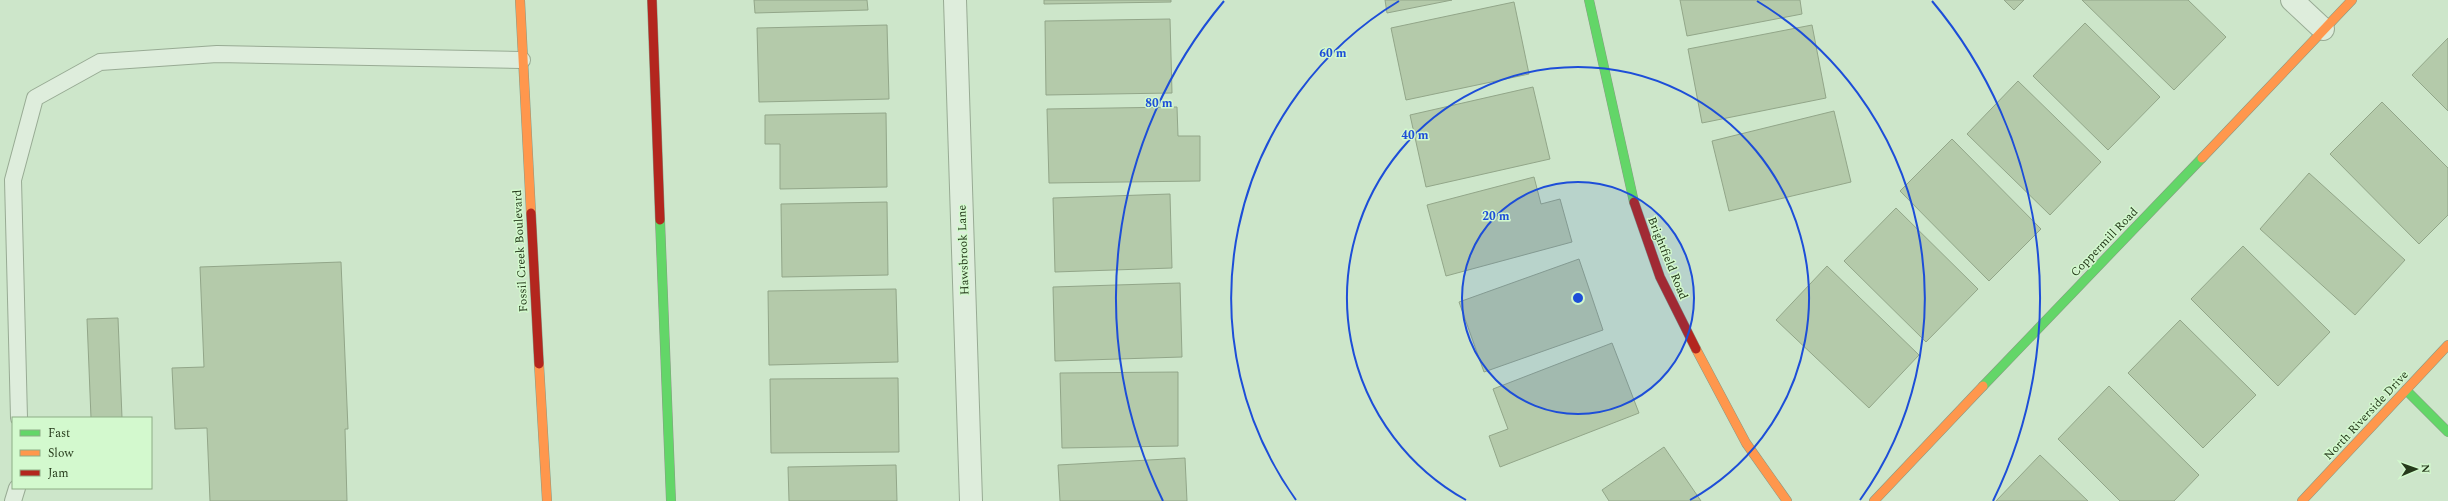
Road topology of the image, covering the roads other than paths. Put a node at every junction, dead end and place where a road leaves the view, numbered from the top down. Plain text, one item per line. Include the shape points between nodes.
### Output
1 (520, 0) edge
2 (652, 0) edge
3 (955, 0) edge
4 (1589, 0) edge
5 (2292, 0) edge
6 (2352, 0) edge
7 (2323, 29) junction
8 (522, 60) junction
9 (2448, 345) edge
10 (2406, 390) junction
11 (19, 417) edge
12 (2448, 432) edge
13 (17, 489) edge
14 (13, 501) edge
15 (547, 501) edge
16 (671, 501) edge
17 (971, 501) edge
18 (1787, 501) edge
19 (1874, 501) edge
20 (2302, 501) edge

1 - 8 main road, Fossil Creek Boulevard
2 - 16 main road
3 - 17 street, Hawsbrook Lane
4 - 18 main road, Brightfield Road via 1637,213 1663,280 1694,348 1734,421 1775,488
5 - 7 street
6 - 7 main road, Coppermill Road
7 - 19 main road, Coppermill Road
8 - 11 lane via 217,54 100,62 36,98 13,180
8 - 15 main road, Fossil Creek Boulevard
9 - 10 main road, North Riverside Drive
10 - 12 main road
10 - 20 main road, North Riverside Drive
13 - 14 lane

